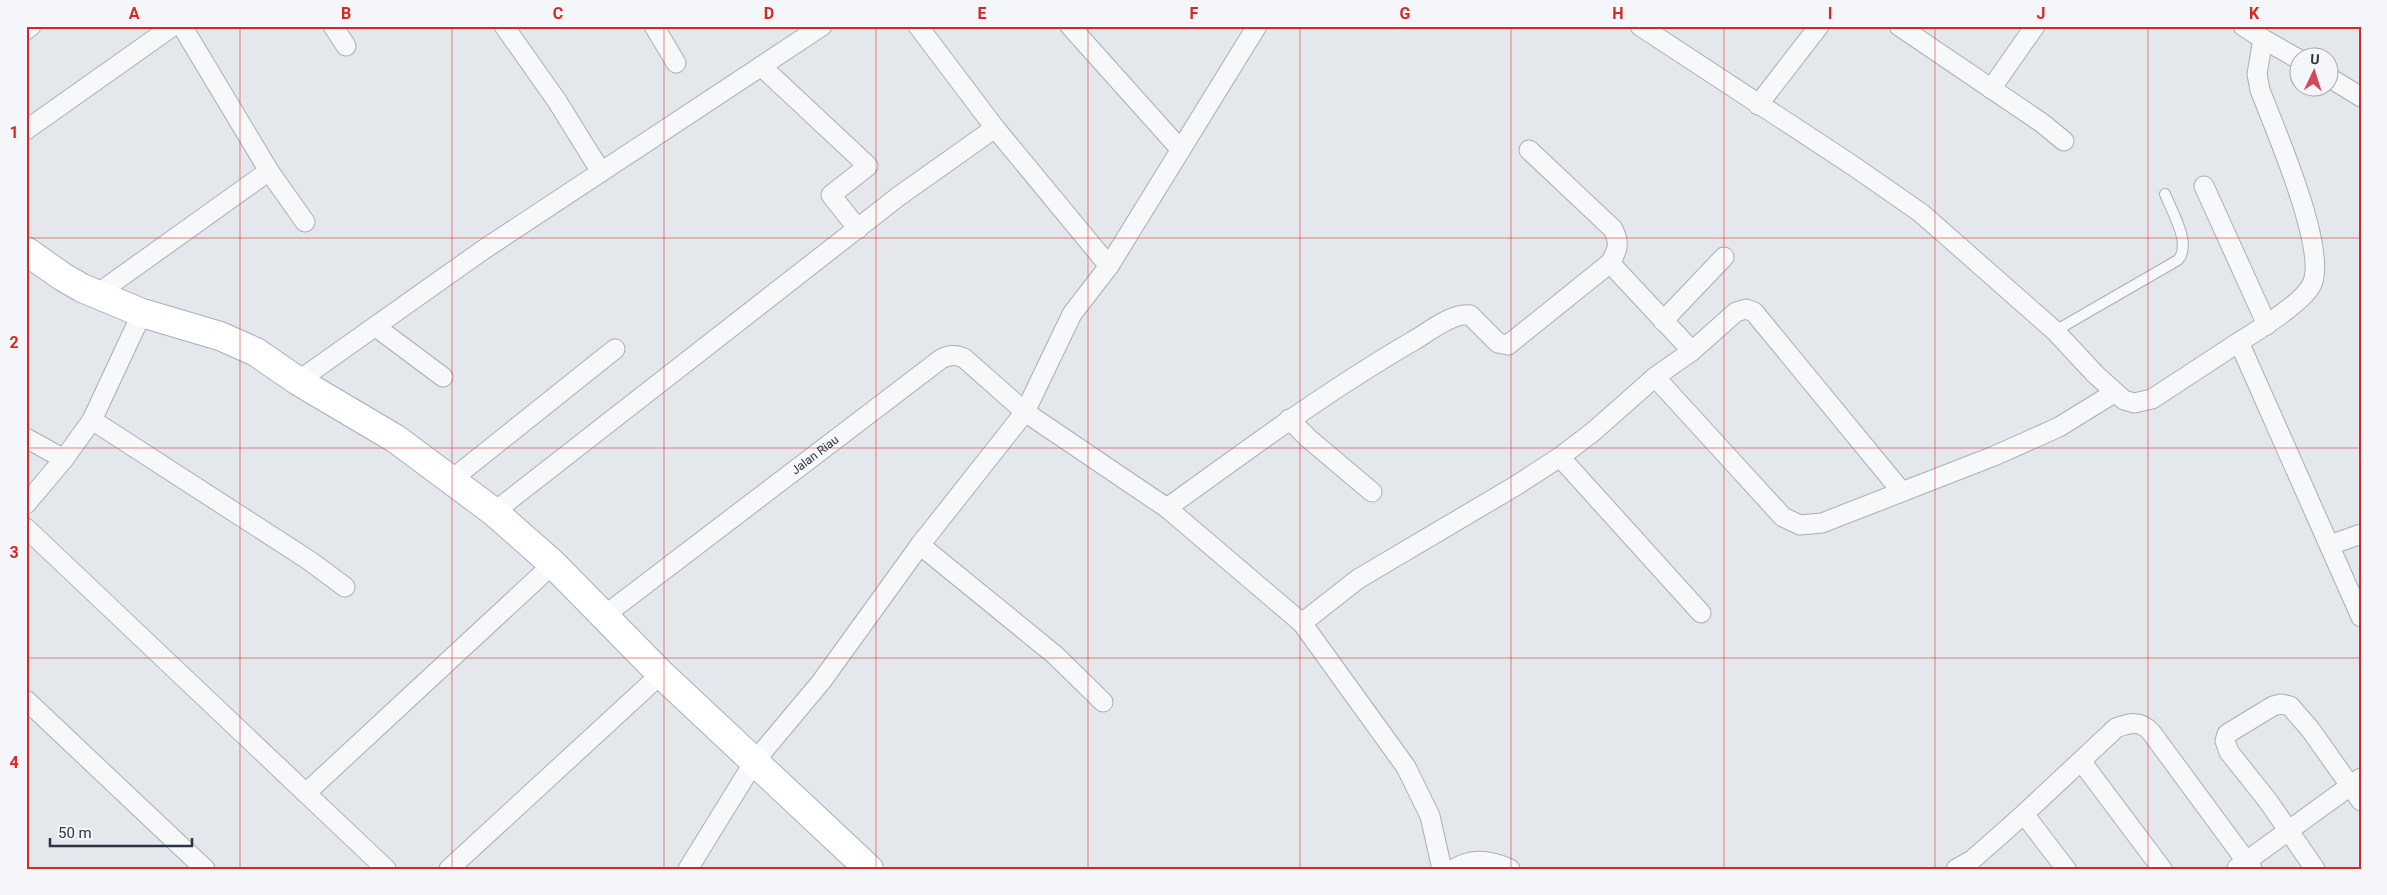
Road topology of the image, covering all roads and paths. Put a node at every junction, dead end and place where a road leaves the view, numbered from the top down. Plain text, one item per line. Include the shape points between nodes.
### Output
1 (31, 26) edge
2 (173, 26) edge
3 (182, 26) edge
4 (333, 26) edge
5 (504, 26) edge
6 (654, 26) edge
7 (822, 26) edge
8 (918, 26) edge
9 (1070, 26) edge
10 (1257, 26) edge
11 (1640, 26) edge
12 (1819, 26) edge
13 (1899, 26) edge
14 (2035, 26) edge
15 (2243, 26) edge
16 (26, 30) edge
17 (2263, 38) junction
18 (346, 46) dead end
19 (2290, 54) edge
20 (676, 63) dead end
21 (761, 66) junction
22 (2340, 84) edge
23 (1991, 90) junction
24 (2361, 97) edge
25 (1758, 105) junction
26 (995, 128) junction
27 (26, 130) edge
28 (2064, 141) dead end
29 (1181, 150) junction
30 (1529, 150) dead end
31 (269, 171) junction
32 (601, 172) junction
33 (2204, 186) dead end
34 (2165, 194) dead end
35 (305, 222) dead end
36 (858, 229) junction
37 (26, 251) edge
38 (1724, 256) dead end
39 (1610, 263) junction
40 (1109, 266) junction
41 (97, 294) junction
42 (142, 313) junction
43 (1663, 321) junction
44 (2267, 325) junction
45 (376, 327) junction
46 (2055, 331) junction
47 (2239, 342) junction
48 (615, 349) dead end
49 (1692, 352) junction
50 (444, 376) dead end
51 (1655, 377) junction
52 (298, 381) junction
53 (2114, 393) junction
54 (1025, 412) junction
55 (1289, 419) junction
56 (92, 420) junction
57 (26, 438) edge
58 (1560, 457) junction
59 (64, 459) junction
60 (451, 480) junction
61 (1372, 492) dead end
62 (1902, 492) junction
63 (26, 504) edge
64 (1167, 508) junction
65 (494, 512) junction
66 (26, 528) edge
67 (2361, 534) edge
68 (920, 545) junction
69 (2330, 546) junction
70 (554, 564) junction
71 (346, 586) dead end
72 (1701, 613) dead end
73 (605, 615) junction
74 (2361, 617) edge
75 (1302, 623) junction
76 (661, 674) junction
77 (26, 700) edge
78 (1103, 702) dead end
79 (2081, 761) junction
80 (754, 762) junction
81 (2357, 788) edge
82 (306, 793) junction
83 (2024, 814) junction
84 (2288, 832) junction
85 (1969, 866) edge
86 (2245, 866) edge
87 (204, 869) edge
88 (386, 869) edge
89 (449, 869) edge
90 (688, 869) edge
91 (869, 869) edge
92 (1442, 869) edge
93 (1454, 869) edge
94 (1510, 869) edge
95 (2066, 869) edge
96 (2162, 869) edge
97 (2315, 869) edge

1 - 16 street
2 - 27 street
3 - 31 street
4 - 18 street
5 - 32 street via 557,101
6 - 20 street
7 - 21 street
8 - 26 street
9 - 29 street
10 - 29 street
11 - 25 street
12 - 25 street
13 - 23 street
14 - 23 street
15 - 17 street
17 - 19 street
17 - 44 street via 2257,74 2260,90 2306,213 2315,274 2308,290
21 - 32 street
21 - 36 street via 868,166 831,195
22 - 24 street
23 - 28 street
25 - 46 street via 1921,213
26 - 36 street
26 - 40 street
29 - 40 street
30 - 39 street via 1613,230 1618,242 1617,252
31 - 35 street
31 - 41 street
32 - 45 street via 483,250
33 - 44 street
34 - 46 lane via 2182,240 2182,255 2178,260
36 - 65 street
37 - 41 street via 63,278
38 - 43 street
39 - 43 street
39 - 55 street via 1506,346 1498,343 1470,315 1460,315 1364,369
40 - 54 street via 1072,314
41 - 42 street
42 - 52 street via 220,336 256,352
42 - 56 street
43 - 49 street
44 - 47 street
45 - 50 street
45 - 52 street
46 - 53 street
47 - 53 street via 2152,399 2134,403
47 - 69 street
48 - 60 street
49 - 51 street
49 - 62 street via 1736,312 1746,309 1754,312
51 - 58 street
51 - 62 street via 1791,522 1815,525
52 - 60 street via 396,439
53 - 62 street via 2059,426
54 - 64 street, Jalan Riau
54 - 68 street
54 - 73 street, Jalan Riau via 964,358 948,356
55 - 61 street
55 - 64 street
56 - 59 street
56 - 71 street
57 - 59 street
58 - 72 street
58 - 75 street via 1517,486 1358,578
59 - 63 street
60 - 65 street
64 - 75 street, Jalan Riau
65 - 70 street
66 - 82 street
67 - 69 street
68 - 78 street via 1055,655
68 - 80 street via 826,676
69 - 74 street
70 - 73 street
70 - 82 street
73 - 76 street
75 - 92 street, Jalan Riau via 1406,767 1430,816
76 - 80 street
76 - 89 street
77 - 87 street
79 - 83 street
79 - 86 street via 2116,728 2134,723 2146,727
79 - 96 street
80 - 90 street
80 - 91 street
81 - 84 street
81 - 84 street via 2290,706 2273,706 2227,734 2225,741 2229,752
82 - 88 street
83 - 85 street
83 - 95 street
84 - 86 street
84 - 97 street
93 - 94 street via 1477,861 1490,861

